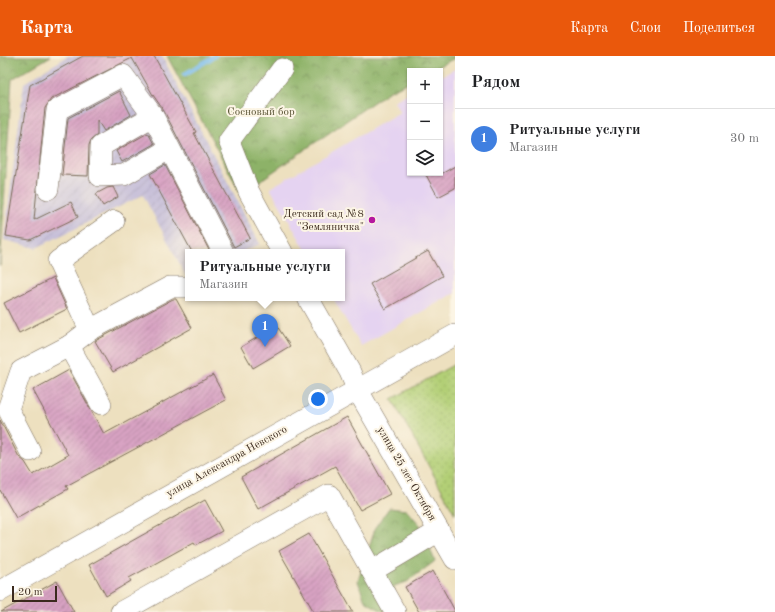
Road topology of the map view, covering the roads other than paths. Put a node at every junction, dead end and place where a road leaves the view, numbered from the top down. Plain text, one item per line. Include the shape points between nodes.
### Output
1 (282, 69) dead end
2 (152, 116) junction
3 (169, 149) junction
4 (48, 189) dead end
5 (114, 221) dead end
6 (222, 249) edge
7 (280, 249) edge
8 (185, 287) edge
9 (310, 301) edge
10 (90, 330) junction
11 (455, 335) edge
12 (69, 346) junction
13 (357, 388) junction
14 (101, 404) dead end
15 (4, 411) edge
16 (30, 451) dead end
17 (439, 531) junction
18 (455, 559) edge
19 (372, 571) junction
20 (0, 591) edge
21 (120, 612) edge
22 (395, 612) edge

1 - 7 street via 229,141 249,192
2 - 3 street
2 - 3 street via 101,146 100,176 124,175
2 - 4 street via 123,75 57,110
3 - 6 street
5 - 10 street via 58,261
8 - 10 street via 170,287
9 - 13 street, улица 25 лет Октября
10 - 12 street
11 - 13 street, улица Александра Невского
12 - 14 street
12 - 15 street via 21,371
13 - 17 street, улица 25 лет Октября
13 - 20 street, улица Александра Невского
15 - 16 street
17 - 18 street, улица 25 лет Октября
17 - 19 street
19 - 21 street via 329,495
19 - 22 street

